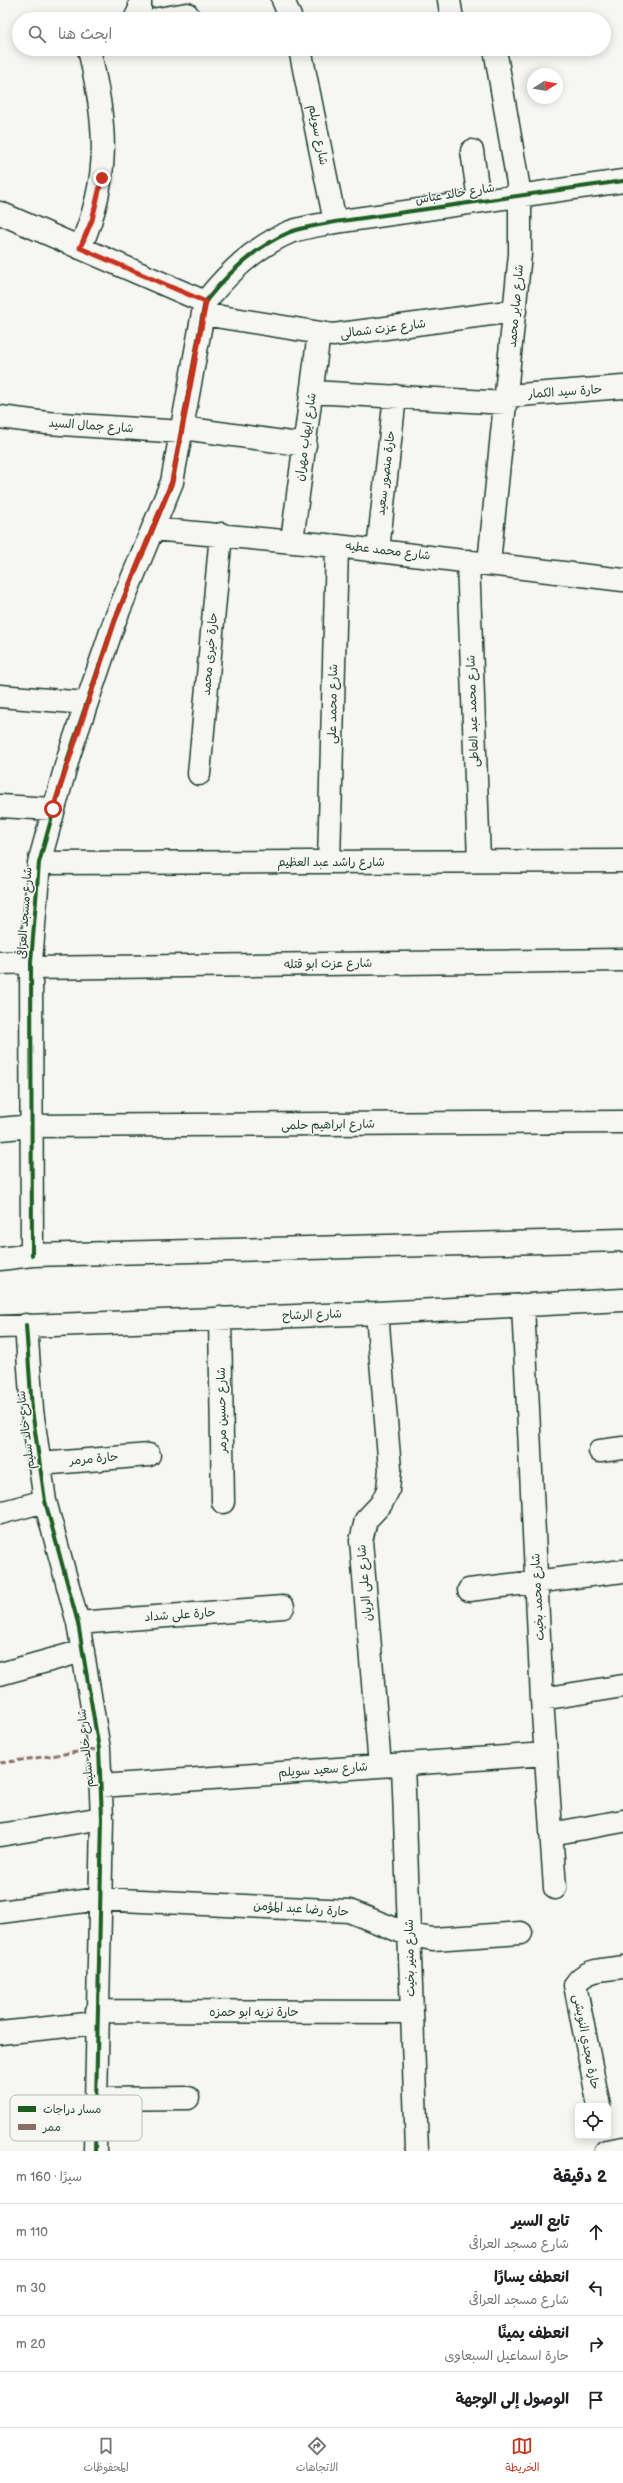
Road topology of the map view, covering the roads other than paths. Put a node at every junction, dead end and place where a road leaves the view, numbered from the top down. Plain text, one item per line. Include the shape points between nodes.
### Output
1 (140, 0) edge
2 (283, 0) edge
3 (449, 0) edge
4 (138, 12) edge
5 (287, 12) edge
6 (451, 12) edge
7 (92, 56) edge
8 (301, 56) edge
9 (496, 56) edge
10 (472, 151) dead end
11 (623, 180) edge
12 (520, 195) junction
13 (479, 200) junction
14 (0, 213) edge
15 (336, 222) junction
16 (290, 232) joint
17 (80, 248) junction
18 (204, 308) junction
19 (515, 311) junction
20 (320, 333) junction
21 (623, 387) edge
22 (312, 392) junction
23 (395, 396) junction
24 (506, 399) junction
25 (0, 417) edge
26 (182, 430) junction
27 (305, 445) junction
28 (153, 528) junction
29 (221, 534) junction
30 (292, 541) junction
31 (337, 546) junction
32 (378, 550) junction
33 (479, 562) junction
34 (623, 580) edge
35 (0, 696) edge
36 (86, 703) junction
37 (200, 774) dead end
38 (0, 806) edge
39 (53, 809) junction
40 (478, 861) junction
41 (623, 861) edge
42 (329, 862) junction
43 (39, 863) junction
44 (623, 960) edge
45 (0, 963) edge
46 (32, 965) junction
47 (623, 1122) edge
48 (32, 1126) junction
49 (0, 1129) edge
50 (623, 1240) edge
51 (32, 1255) junction
52 (0, 1259) edge
53 (623, 1300) edge
54 (523, 1305) junction
55 (377, 1313) junction
56 (220, 1318) junction
57 (26, 1325) junction
58 (0, 1327) edge
59 (623, 1448) edge
60 (600, 1451) dead end
61 (149, 1454) dead end
62 (40, 1464) junction
63 (45, 1501) junction
64 (223, 1502) dead end
65 (0, 1513) edge
66 (623, 1571) edge
67 (538, 1582) junction
68 (469, 1590) dead end
69 (283, 1607) dead end
70 (78, 1623) junction
71 (83, 1651) junction
72 (0, 1674) edge
73 (623, 1686) edge
74 (542, 1699) junction
75 (546, 1754) junction
76 (404, 1764) junction
77 (380, 1766) junction
78 (101, 1786) junction
79 (102, 1818) junction
80 (623, 1821) edge
81 (551, 1834) junction
82 (0, 1835) edge
83 (555, 1888) dead end
84 (100, 1899) junction
85 (0, 1912) edge
86 (521, 1933) dead end
87 (410, 1935) junction
88 (623, 1967) edge
89 (411, 2012) junction
90 (97, 2017) junction
91 (0, 2033) edge
92 (95, 2095) edge
93 (142, 2098) edge
94 (188, 2098) dead end
95 (598, 2103) edge
96 (605, 2139) edge
97 (623, 2148) edge
98 (417, 2151) edge
99 (607, 2151) edge

1 - 4 street
2 - 5 street
3 - 6 street
7 - 17 street via 104,134 103,170 92,220
8 - 15 street, شارع سويلم
9 - 12 street, شارع صابر محمد
10 - 13 street
11 - 12 street, شارع خالد عباس
12 - 13 street, شارع خالد عباس
12 - 19 street, شارع صابر محمد via 520,254
13 - 15 street, شارع خالد عباس
14 - 17 street
15 - 16 street, شارع خالد عباس
16 - 18 street, شارع مسجد العراقى via 257,252 224,278
17 - 18 street
18 - 20 street, شارع عزت شمالى
18 - 26 street, شارع مسجد العراقى
19 - 20 street, شارع عزت شمالى via 360,333
19 - 24 street, شارع صابر محمد
20 - 22 street, شارع ايهاب مهران
21 - 24 street, حارة سيد الكمار
22 - 23 street, حارة سيد الكمار
22 - 27 street, شارع ايهاب مهران
23 - 24 street, حارة سيد الكمار
23 - 32 street, حارة منصور سعيد
24 - 33 street, شارع صابر محمد
25 - 26 street, شارع جمال السيد via 47,423
26 - 27 street, شارع جمال السيد
26 - 28 street, شارع مسجد العراقى via 172,482
27 - 30 street, شارع ايهاب مهران
28 - 29 street, شارع محمد عطيه
28 - 36 street, شارع مسجد العراقى via 115,620
29 - 30 street, شارع محمد عطيه
29 - 37 street, حارة خيرى محمد
30 - 31 street, شارع محمد عطيه
31 - 32 street, شارع محمد عطيه
31 - 42 street, شارع محمد على
32 - 33 street, شارع محمد عطيه
33 - 34 street, شارع محمد عطيه
33 - 40 street, شارع محمد عبد العاطى
35 - 36 street
36 - 39 street, شارع مسجد العراقى
38 - 39 street
39 - 43 street, شارع مسجد العراقى
40 - 41 street, شارع راشد عبد العظيم
40 - 42 street, شارع راشد عبد العظيم
42 - 43 street, شارع راشد عبد العظيم
43 - 46 street, شارع مسجد العراقى
44 - 46 street, شارع عزت ابو قتله
45 - 46 street, شارع عزت ابو قتله
46 - 48 street, شارع مسجد العراقى
47 - 48 street, شارع ابراهيم حلمى
48 - 49 street, شارع ابراهيم حلمى
48 - 51 street, شارع مسجد العراقى
50 - 51 street
51 - 52 street
53 - 54 street, شارع الرشاح
54 - 55 street, شارع الرشاح
54 - 67 street, شارع محمد بخيت
55 - 56 street, شارع الرشاح
55 - 77 street, شارع على الريان via 390,1469 388,1490 381,1504 366,1520 361,1540
56 - 57 street, شارع الرشاح
56 - 64 street, شارع حسين مرمر
57 - 58 street, شارع الرشاح
57 - 62 street, شارع خالد سليم via 32,1410
59 - 60 street
61 - 62 street, حارة مرمر
62 - 63 street, شارع خالد سليم
63 - 65 street
63 - 70 street, شارع خالد سليم
66 - 67 street
67 - 68 street
67 - 74 street, شارع محمد بخيت
69 - 70 street, حارة على شداد
70 - 71 street, شارع خالد سليم
71 - 72 street
71 - 78 street, شارع خالد سليم via 99,1749
73 - 74 street
74 - 75 street, شارع محمد بخيت
75 - 76 street, شارع سعيد سويلم
75 - 81 street, شارع محمد بخيت
76 - 77 street, شارع سعيد سويلم
76 - 87 street, شارع منير بخيت
77 - 78 street, شارع سعيد سويلم
78 - 79 street, شارع خالد سليم
79 - 82 street
79 - 84 street, شارع خالد سليم
80 - 81 street
81 - 83 street, شارع محمد بخيت
84 - 85 street, حارة رضا عبد المؤمن
84 - 87 street, حارة رضا عبد المؤمن via 349,1911
84 - 90 street, شارع خالد سليم
86 - 87 street, حارة رضا عبد المؤمن via 432,1939
87 - 89 street, شارع منير بخيت
88 - 95 street, حارة مجدي النويشى via 588,1972 580,1976 575,1985
89 - 90 street, حارة نزيه ابو حمزه
89 - 98 street, شارع منير بخيت
90 - 91 street, حارة نزيه ابو حمزه
90 - 92 street, شارع خالد سليم
93 - 94 street
96 - 99 street
97 - 99 street

